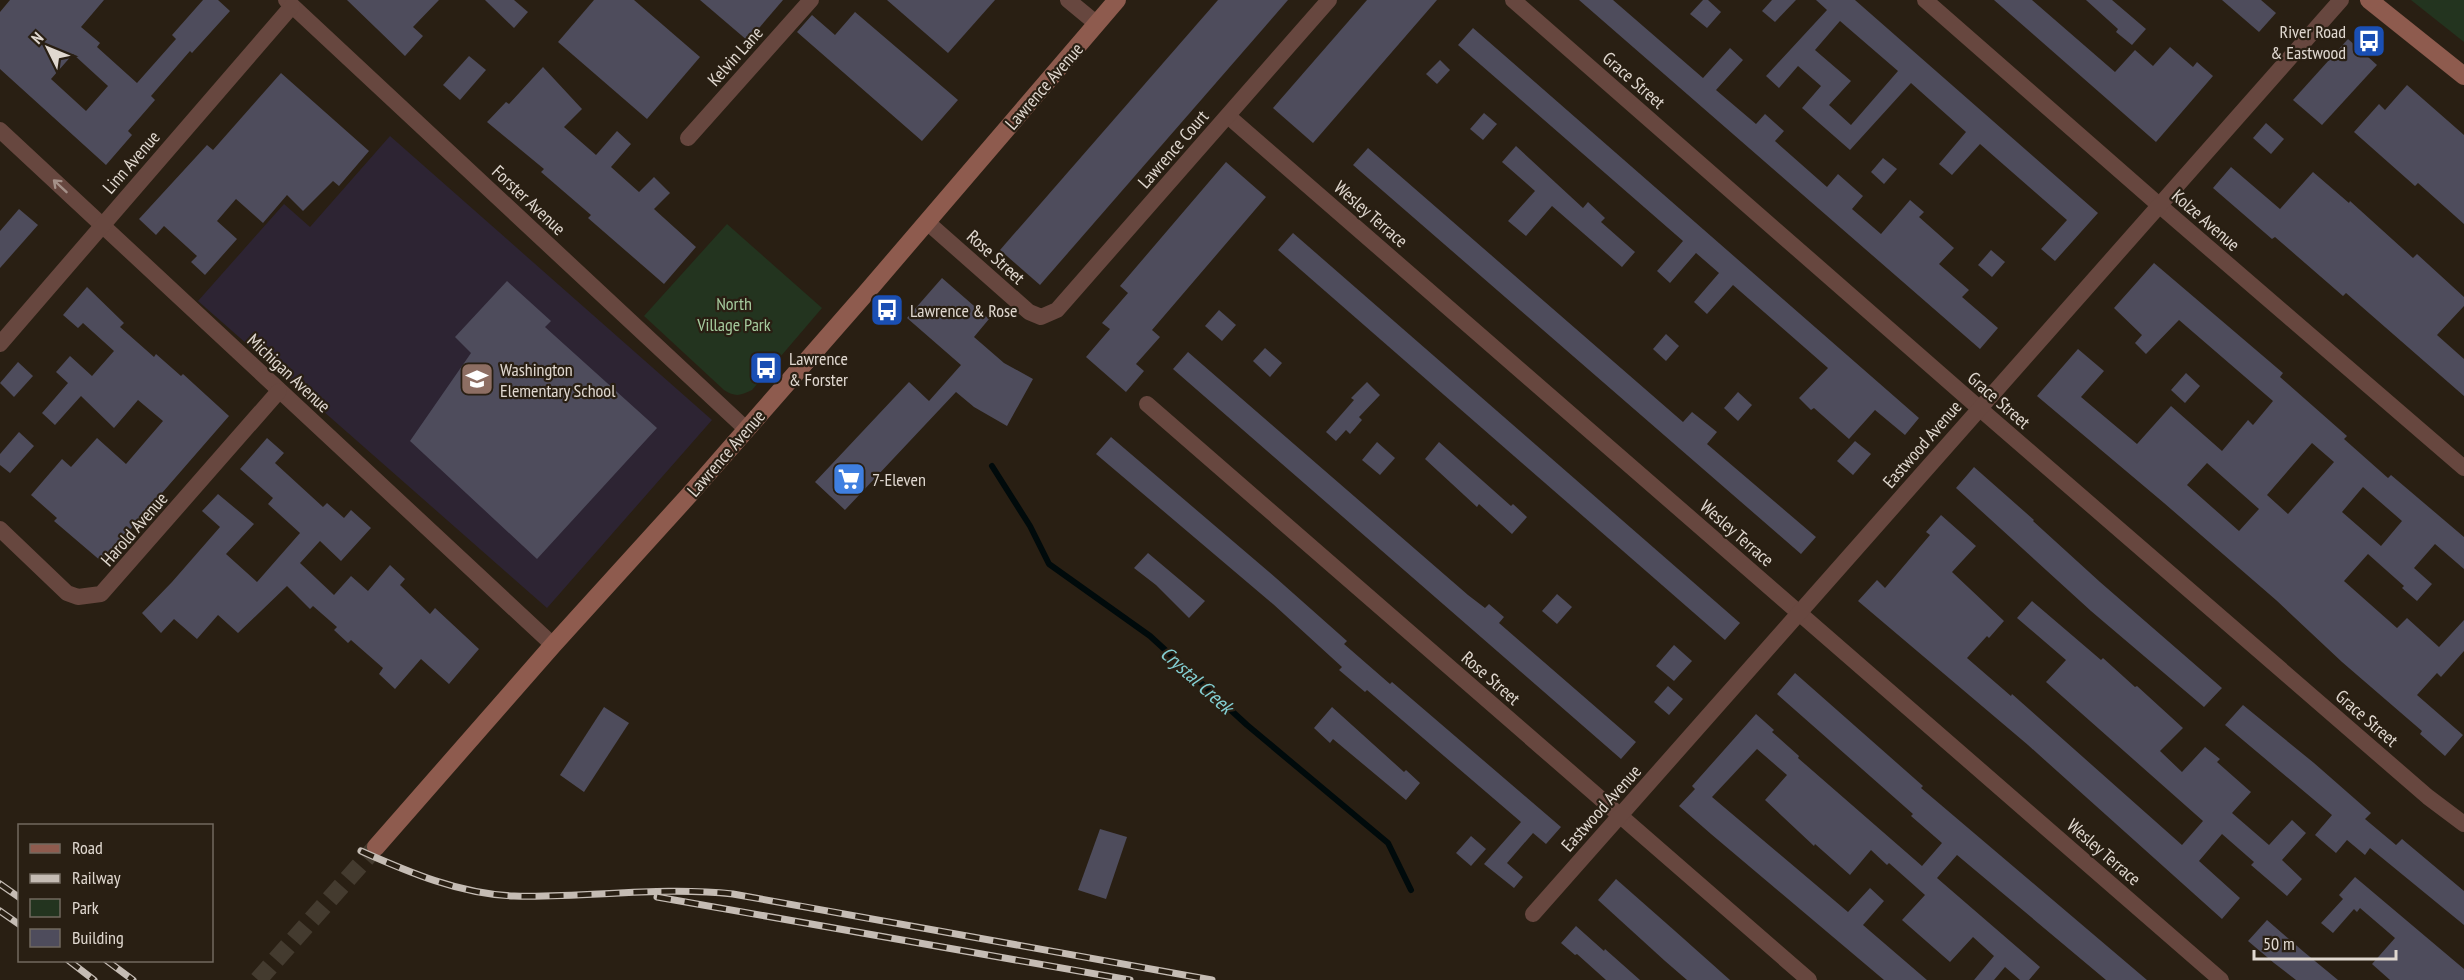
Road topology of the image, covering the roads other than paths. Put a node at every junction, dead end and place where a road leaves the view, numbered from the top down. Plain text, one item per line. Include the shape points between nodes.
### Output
1 (811, 0) edge
2 (1068, 0) edge
3 (1117, 0) edge
4 (1329, 0) edge
5 (1513, 0) edge
6 (1925, 0) edge
7 (2341, 0) edge
8 (2370, 0) edge
9 (289, 3) edge
10 (1096, 24) junction
11 (2464, 76) edge
12 (1228, 116) junction
13 (0, 130) edge
14 (688, 138) dead end
15 (2159, 205) junction
16 (927, 222) junction
17 (103, 225) junction
18 (1041, 316) joint
19 (0, 344) edge
20 (279, 391) junction
21 (1147, 404) dead end
22 (1979, 408) junction
23 (746, 429) junction
24 (2464, 468) edge
25 (0, 529) edge
26 (1799, 613) junction
27 (553, 645) junction
28 (1620, 816) junction
29 (2464, 824) edge
30 (376, 847) tunnel mouth
31 (1533, 914) dead end
32 (1809, 980) edge
33 (2221, 980) edge

1 - 14 street, Kelvin Lane
2 - 10 street
3 - 10 main road, Lawrence Avenue
4 - 12 street, Lawrence Court
5 - 22 street, Grace Street
6 - 15 street, Kolze Avenue
7 - 15 street, Eastwood Avenue
8 - 11 main road
9 - 17 street, Linn Avenue
9 - 23 street, Forster Avenue
10 - 16 main road, Lawrence Avenue
12 - 18 street, Lawrence Court via 1058,310
12 - 26 street, Wesley Terrace
17 -> 13 street, Michigan Avenue
15 - 22 street, Eastwood Avenue
15 - 24 street, Kolze Avenue
16 - 18 street, Rose Street via 1020,305
16 - 23 main road, Lawrence Avenue
17 - 19 street, Linn Avenue
17 - 20 street, Michigan Avenue
20 - 25 street, Harold Avenue via 101,594 78,597 67,593
20 - 27 street, Michigan Avenue
21 - 28 street, Rose Street
22 - 26 street, Eastwood Avenue
22 - 29 street, Grace Street
23 - 27 main road, Lawrence Avenue
26 - 28 street, Eastwood Avenue
26 - 33 street, Wesley Terrace
27 - 30 main road, Lawrence Avenue
28 - 31 street, Eastwood Avenue
28 - 32 street, Rose Street

